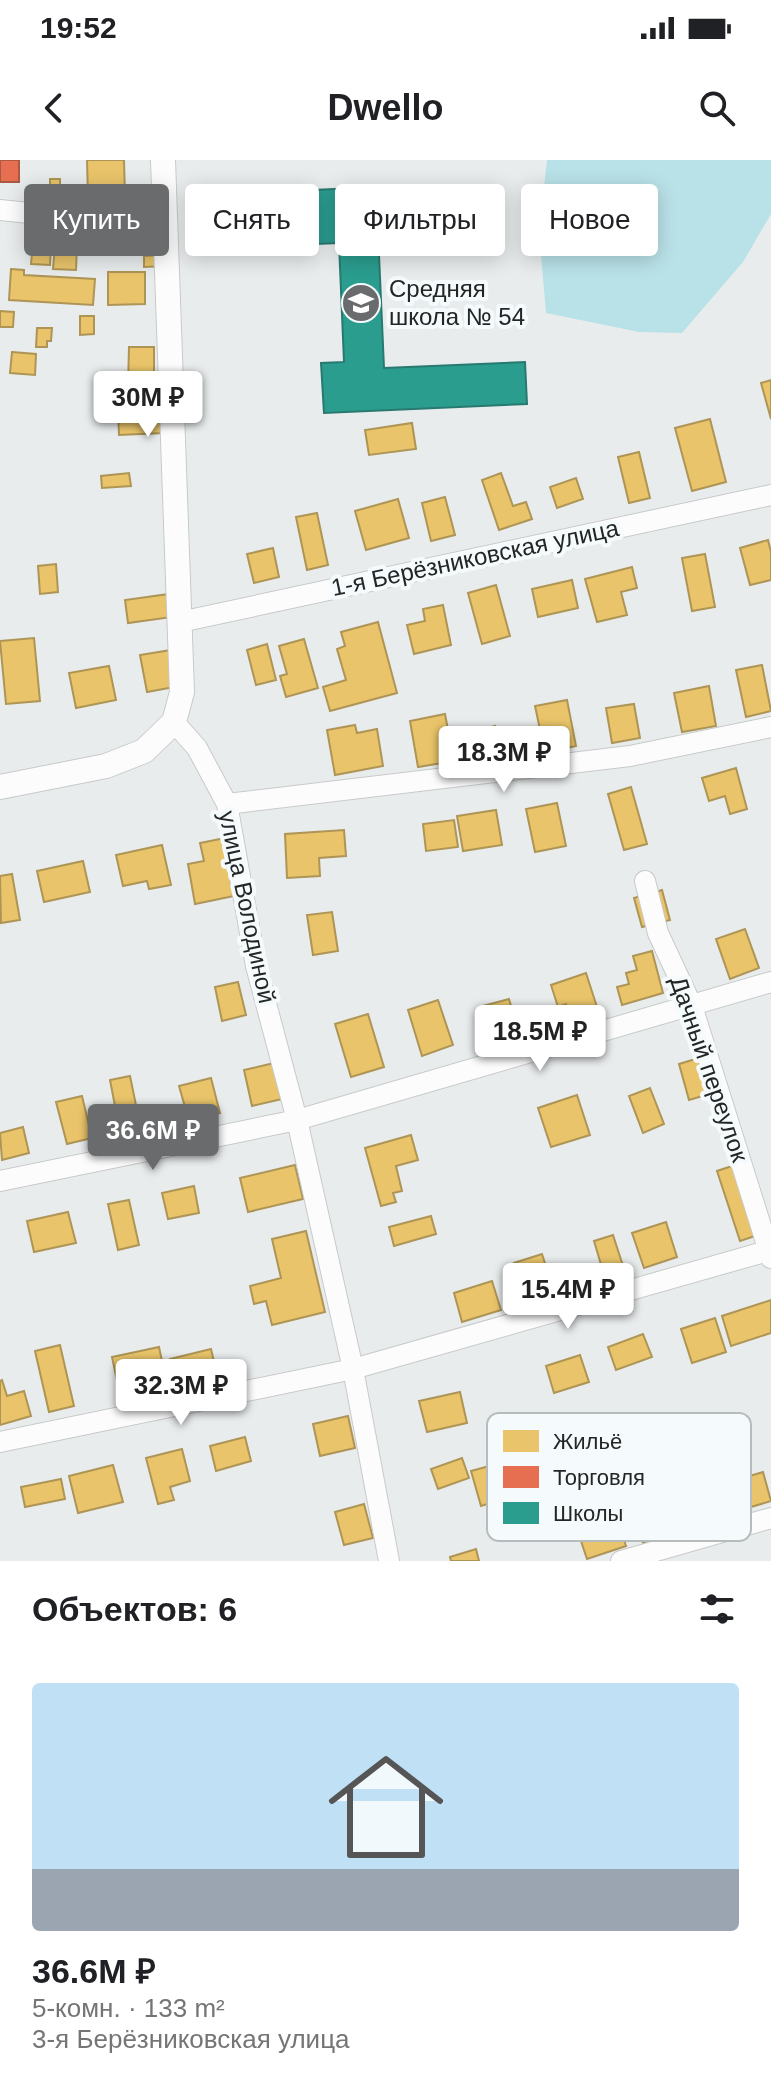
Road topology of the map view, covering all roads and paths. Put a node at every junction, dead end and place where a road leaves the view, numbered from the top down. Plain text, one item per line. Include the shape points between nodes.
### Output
1 (163, 160) edge
2 (163, 184) edge
3 (0, 210) edge
4 (24, 212) edge
5 (165, 256) edge
6 (771, 495) edge
7 (180, 622) junction
8 (174, 722) junction
9 (771, 727) edge
10 (0, 787) edge
11 (227, 804) junction
12 (645, 881) dead end
13 (771, 982) edge
14 (692, 1006) junction
15 (297, 1120) junction
16 (0, 1181) edge
17 (770, 1253) edge
18 (353, 1369) junction
19 (0, 1442) edge
20 (771, 1518) edge
21 (751, 1524) edge
22 (691, 1541) edge
23 (389, 1561) edge
24 (621, 1561) edge

1 - 2 street
3 - 4 street
5 - 7 street
6 - 7 street, 1-я Берёзниковская улица
7 - 8 street via 182,692
8 - 10 street via 144,751 106,766
8 - 11 street, улица Володиной via 197,748
9 - 11 street via 630,756
11 - 15 street, улица Володиной via 256,966
12 - 14 street, Дачный переулок via 658,933
13 - 14 street
14 - 15 street
14 - 17 street, Дачный переулок
15 - 16 street
15 - 18 street, улица Володиной
17 - 18 street
18 - 19 street
18 - 23 street, улица Володиной
20 - 21 street
22 - 24 street

